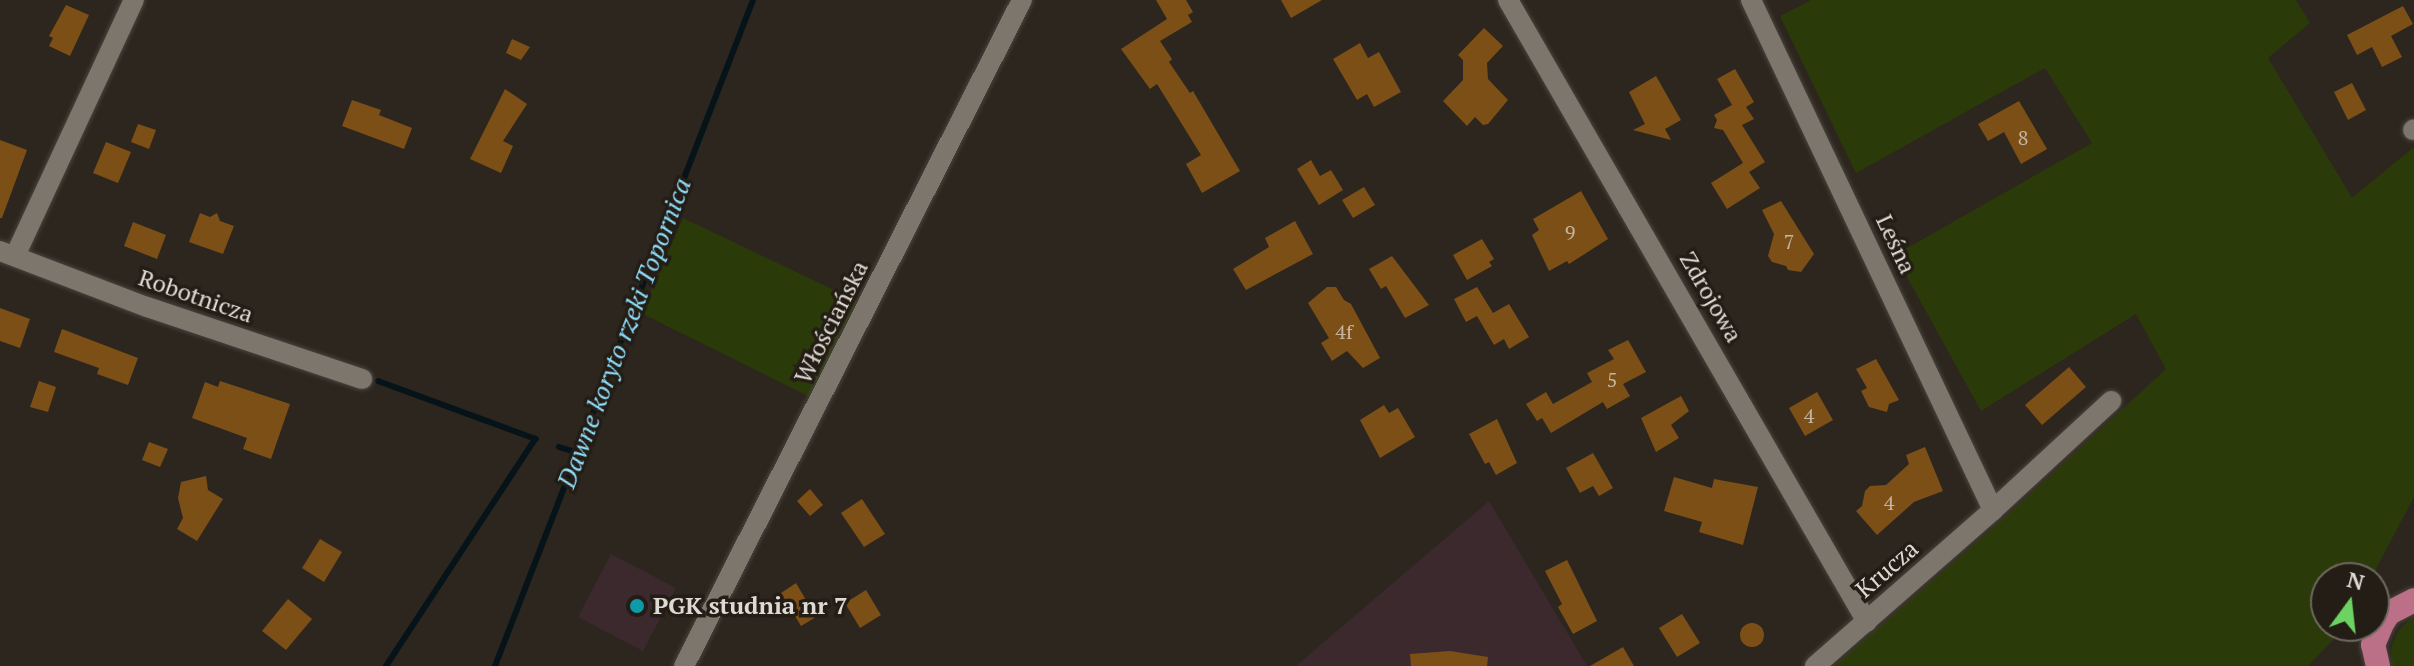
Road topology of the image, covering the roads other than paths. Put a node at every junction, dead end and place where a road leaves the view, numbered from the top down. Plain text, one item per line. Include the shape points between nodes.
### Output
1 (134, 0) edge
2 (1022, 0) edge
3 (1508, 0) edge
4 (1751, 0) edge
5 (8, 253) edge
6 (362, 379) dead end
7 (2111, 401) dead end
8 (1993, 510) junction
9 (2414, 583) edge
10 (2414, 600) edge
11 (2390, 612) edge
12 (2390, 612) edge
13 (1867, 622) junction
14 (684, 666) edge
15 (1815, 666) edge

1 - 5 street, Robotnicza
2 - 14 street, Włościańska
3 - 13 street, Zdrojowa
4 - 8 street, Leśna
5 - 6 street, Robotnicza via 147,307
7 - 8 street, Krucza
8 - 13 street, Krucza
9 - 11 main road
10 - 12 main road
13 - 15 street, Krucza

